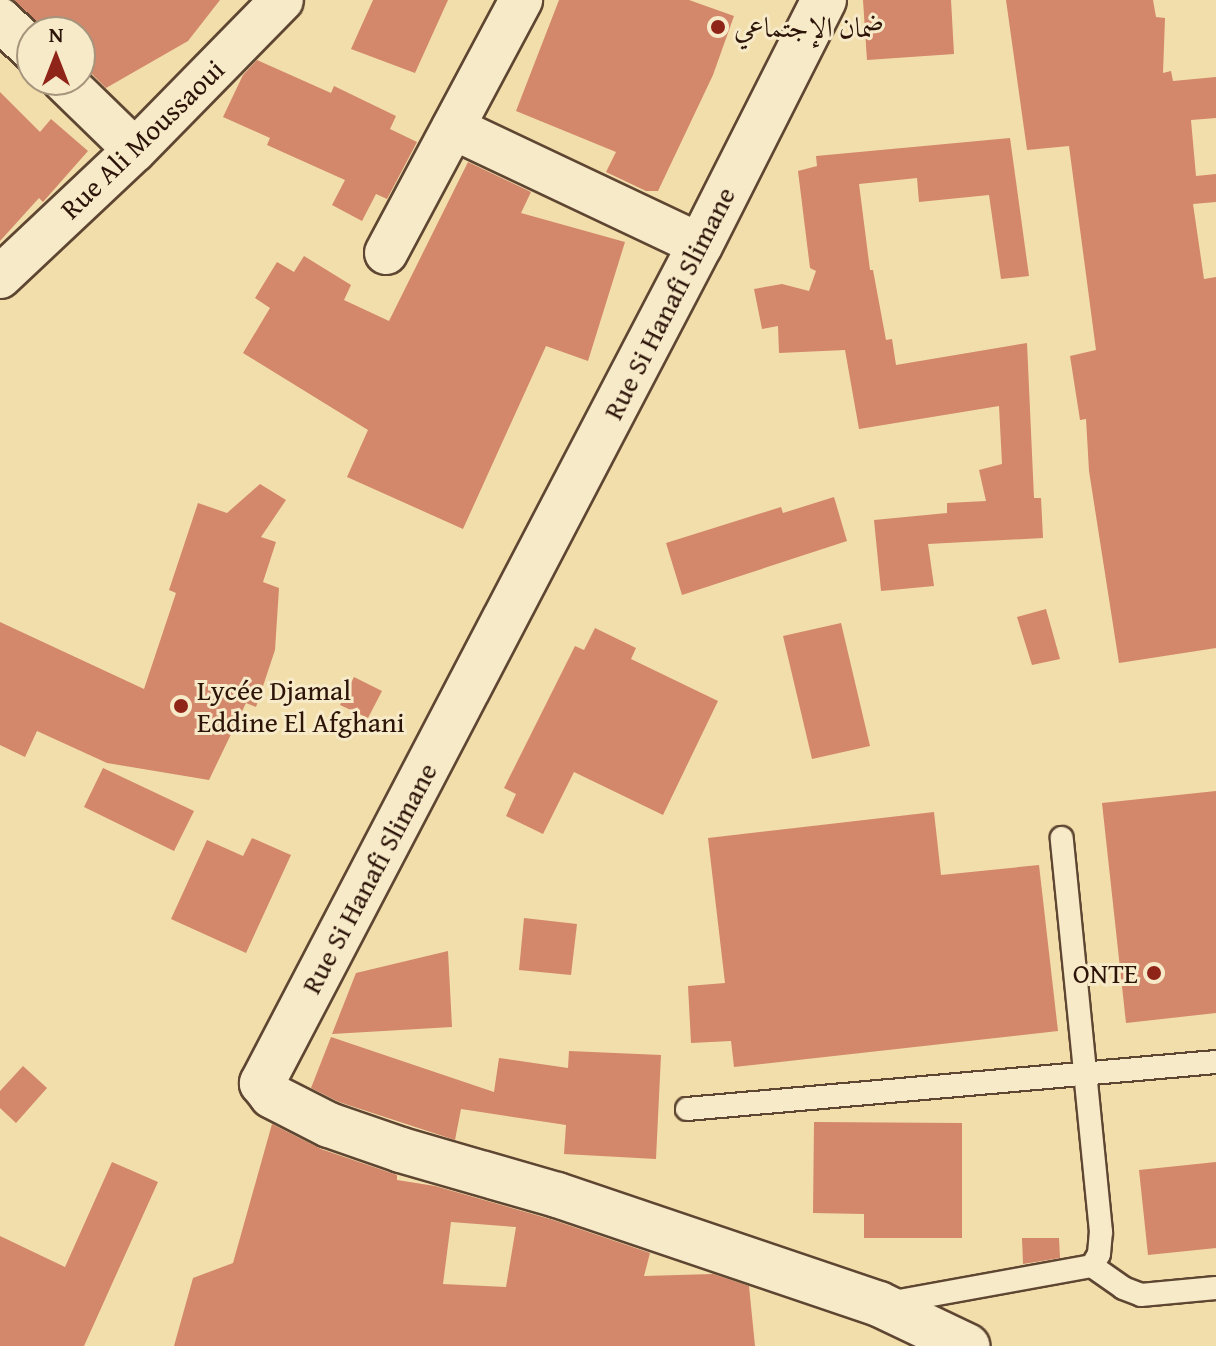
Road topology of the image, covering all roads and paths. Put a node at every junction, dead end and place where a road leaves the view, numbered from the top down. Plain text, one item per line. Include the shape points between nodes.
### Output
1 (282, 0) edge
2 (521, 0) edge
3 (824, 0) edge
4 (0, 19) edge
5 (16, 34) edge
6 (79, 96) edge
7 (453, 128) junction
8 (135, 150) junction
9 (700, 245) junction
10 (386, 253) dead end
11 (0, 277) edge
12 (1062, 838) dead end
13 (1216, 1062) edge
14 (1085, 1072) junction
15 (687, 1109) dead end
16 (1092, 1266) junction
17 (1216, 1288) edge
18 (879, 1304) junction
19 (956, 1345) edge

1 - 8 street, Rue Ali Moussaoui
2 - 7 street
3 - 9 street, Rue Si Hanafi Slimane
4 - 5 street
6 - 8 street
7 - 9 street
7 - 10 street
8 - 11 street, Rue Ali Moussaoui
9 - 18 street, Rue Si Hanafi Slimane via 262,1083 272,1096 329,1125
12 - 14 lane
13 - 14 lane
14 - 15 lane
14 - 16 lane via 1101,1232
16 - 17 lane via 1141,1295
16 - 18 lane
18 - 19 street, Rue Si Hanafi Slimane

